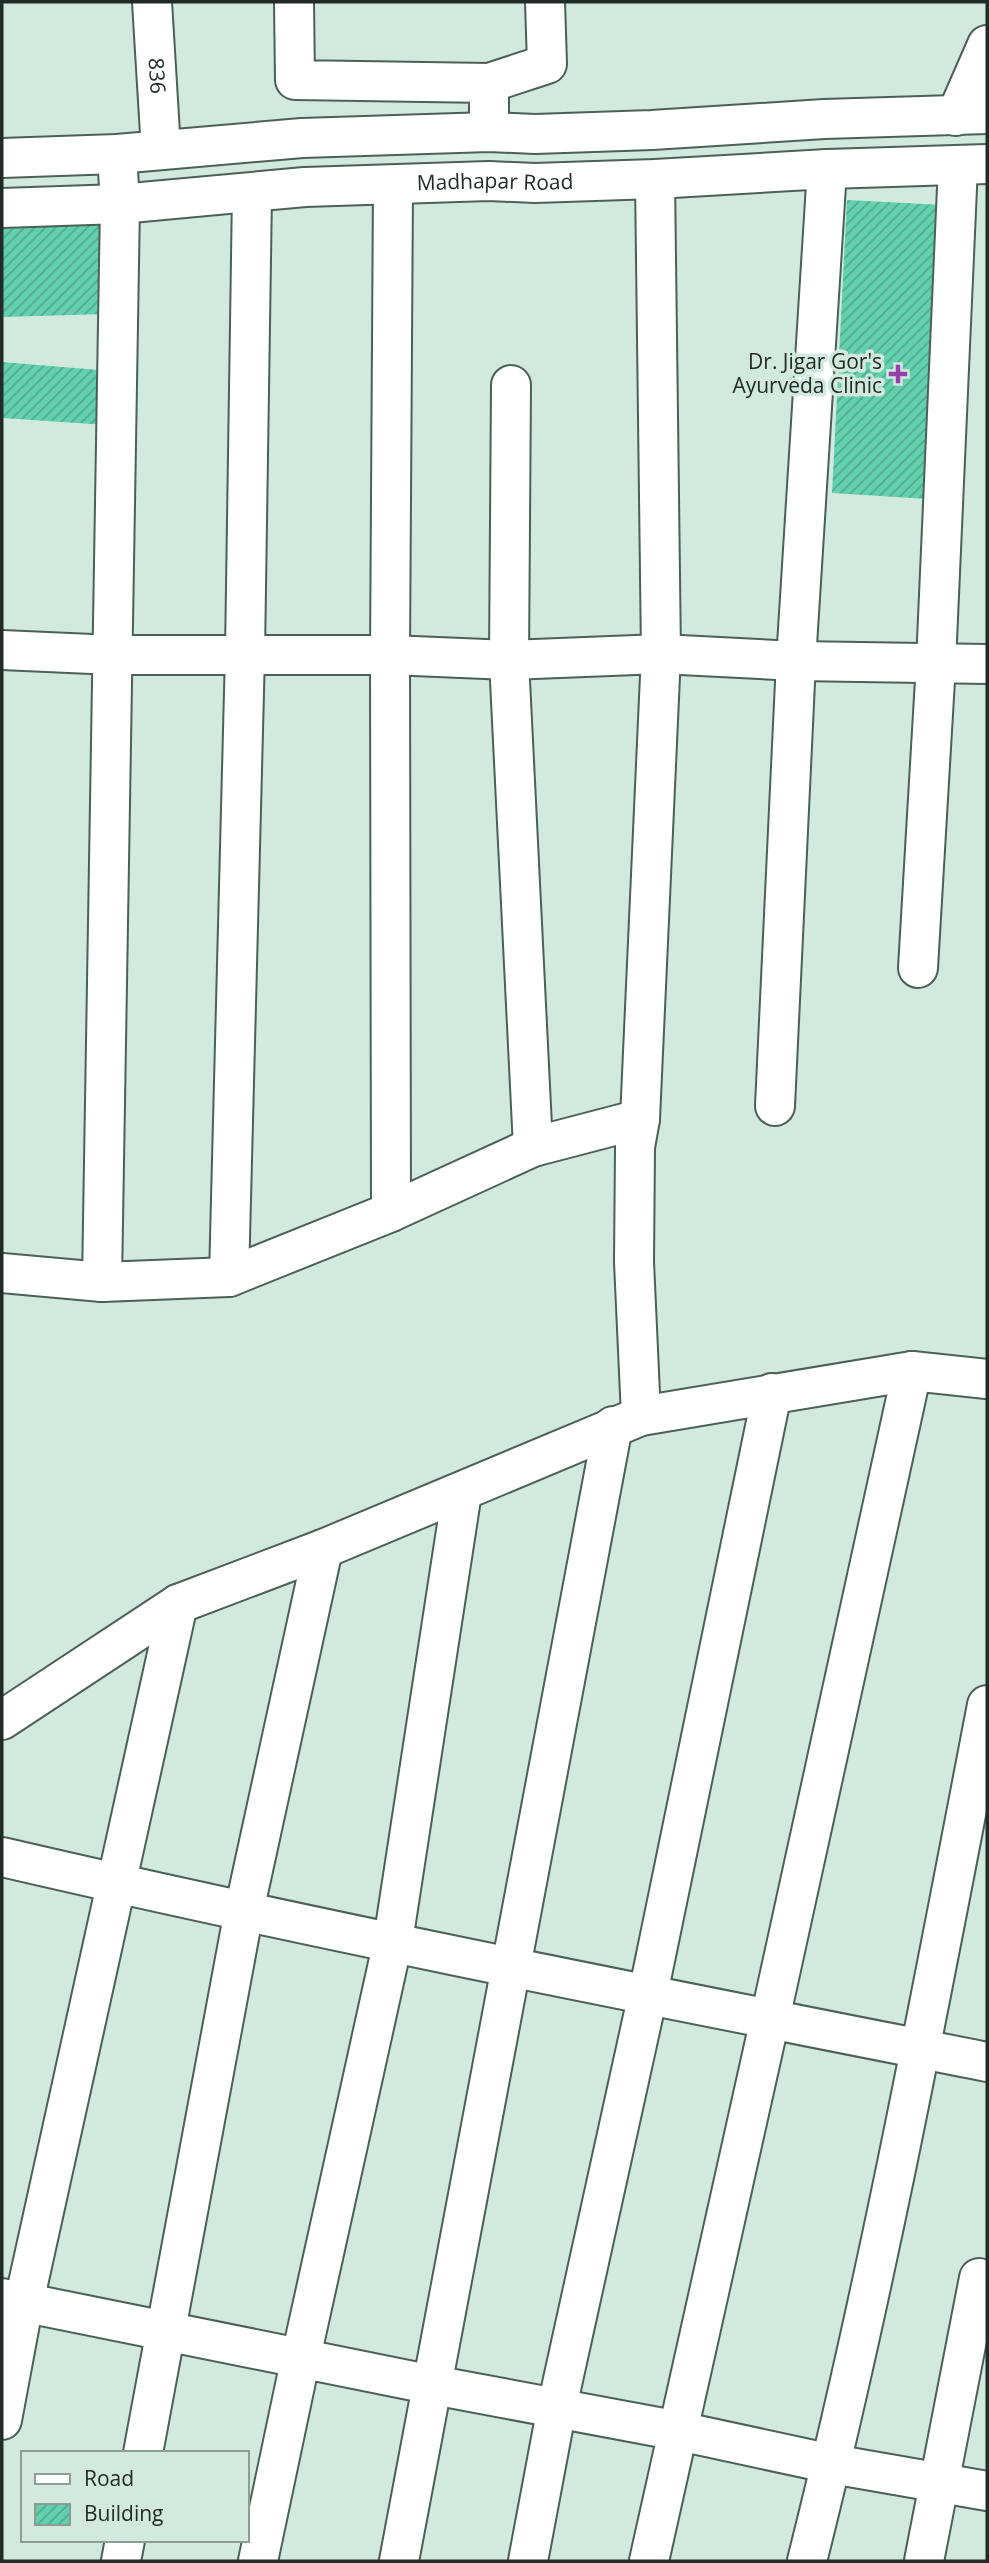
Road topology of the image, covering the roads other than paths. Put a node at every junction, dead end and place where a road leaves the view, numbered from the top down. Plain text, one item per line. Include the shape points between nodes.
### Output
1 (152, 2) edge
2 (294, 2) edge
3 (545, 2) edge
4 (987, 45) edge
5 (489, 83) junction
6 (972, 115) edge
7 (489, 132) junction
8 (161, 150) junction
9 (117, 154) junction
10 (2, 158) edge
11 (973, 165) edge
12 (827, 169) junction
13 (655, 179) junction
14 (393, 186) junction
15 (252, 193) junction
16 (120, 204) junction
17 (2, 208) edge
18 (511, 385) dead end
19 (2, 650) edge
20 (245, 653) junction
21 (661, 654) junction
22 (114, 655) junction
23 (390, 655) junction
24 (509, 660) junction
25 (796, 661) junction
26 (936, 663) junction
27 (987, 664) edge
28 (918, 968) dead end
29 (775, 1106) dead end
30 (638, 1133) junction
31 (533, 1147) junction
32 (391, 1212) junction
33 (2, 1273) edge
34 (229, 1277) junction
35 (102, 1282) junction
36 (912, 1371) junction
37 (987, 1379) edge
38 (772, 1394) junction
39 (627, 1421) junction
40 (462, 1492) junction
41 (323, 1549) junction
42 (178, 1604) junction
43 (987, 1705) edge
44 (2, 1720) edge
45 (2, 1857) edge
46 (117, 1884) junction
47 (244, 1910) junction
48 (393, 1941) junction
49 (510, 1967) junction
50 (648, 1994) junction
51 (770, 2019) junction
52 (920, 2049) junction
53 (987, 2062) edge
54 (979, 2277) dead end
55 (13, 2300) edge
56 (167, 2332) junction
57 (301, 2357) junction
58 (433, 2385) junction
59 (557, 2407) junction
60 (2, 2420) edge
61 (679, 2431) junction
62 (143, 2451) edge
63 (832, 2464) junction
64 (938, 2482) junction
65 (987, 2491) edge
66 (125, 2542) edge
67 (121, 2561) edge
68 (258, 2561) edge
69 (399, 2561) edge
70 (528, 2561) edge
71 (649, 2561) edge
72 (807, 2561) edge
73 (924, 2561) edge

1 - 8 street, 836
2 - 5 street via 295,80
3 - 5 street via 547,64
4 - 6 street
5 - 7 street
6 - 7 street via 652,130
7 - 8 street via 302,138
8 - 9 street
9 - 10 street
9 - 16 street
11 - 12 street, Madhapar Road
11 - 26 street
12 - 13 street, Madhapar Road
12 - 25 street
13 - 14 street, Madhapar Road
13 - 21 street
14 - 15 street, Madhapar Road
14 - 23 street
15 - 16 street, Madhapar Road
15 - 20 street
16 - 17 street, Madhapar Road
16 - 22 street
18 - 24 street
19 - 22 street
20 - 22 street
20 - 23 street
20 - 34 street
21 - 24 street
21 - 25 street
21 - 30 street
22 - 35 street
23 - 24 street
23 - 32 street
24 - 31 street
25 - 26 street
25 - 29 street
26 - 27 street
26 - 28 street
30 - 31 street
30 - 39 street
31 - 32 street
32 - 34 street
33 - 35 street
34 - 35 street
36 - 37 street
36 - 38 street
36 - 51 street
38 - 39 street
38 - 50 street
39 - 40 street
39 - 49 street
40 - 41 street
40 - 48 street
41 - 42 street
41 - 47 street
42 - 44 street
42 - 46 street
43 - 52 street
45 - 46 street
46 - 47 street
46 - 55 street
47 - 48 street
47 - 56 street
48 - 49 street
48 - 57 street
49 - 50 street
49 - 58 street
50 - 51 street
50 - 59 street
51 - 52 street
51 - 61 street
52 - 53 street
52 - 63 street
54 - 64 street
55 - 56 street
55 - 60 street
56 - 57 street
56 - 62 street
57 - 58 street
57 - 68 street
58 - 59 street
58 - 69 street
59 - 61 street
59 - 70 street
61 - 63 street
61 - 71 street
63 - 64 street
63 - 72 street
64 - 65 street
64 - 73 street
66 - 67 street

